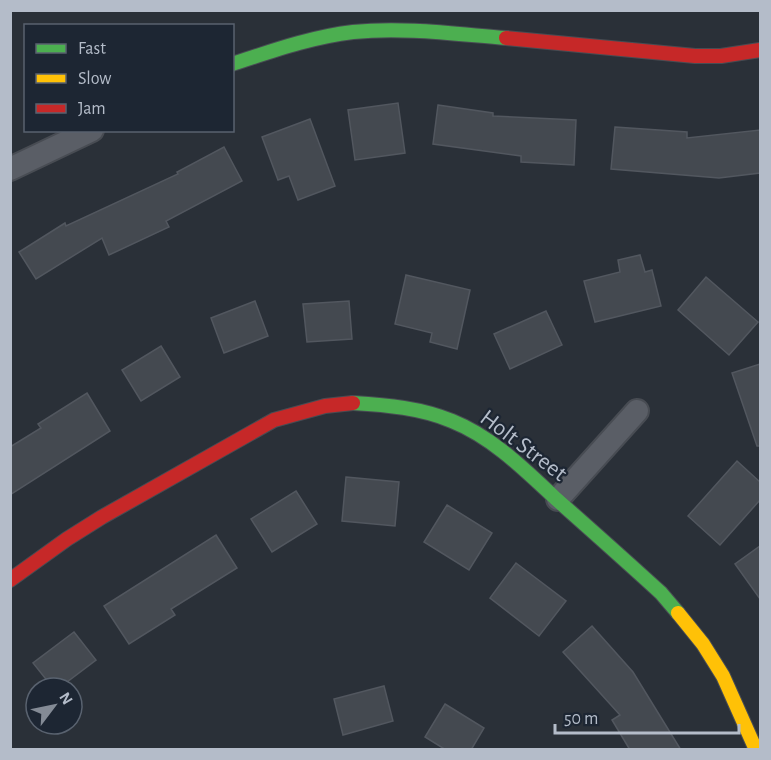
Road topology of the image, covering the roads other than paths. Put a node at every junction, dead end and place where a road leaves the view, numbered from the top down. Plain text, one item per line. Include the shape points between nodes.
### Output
1 (760, 50) edge
2 (234, 63) edge
3 (88, 132) edge
4 (10, 169) edge
5 (637, 411) dead end
6 (558, 499) junction
7 (10, 580) edge
8 (756, 750) edge

1 - 2 street via 695,56 417,30 353,32 298,42
3 - 4 street
5 - 6 street
6 - 7 street, Holt Street via 510,457 453,421 389,405 325,406 274,420 102,517
6 - 8 street, Holt Street via 661,593 703,644 723,676

